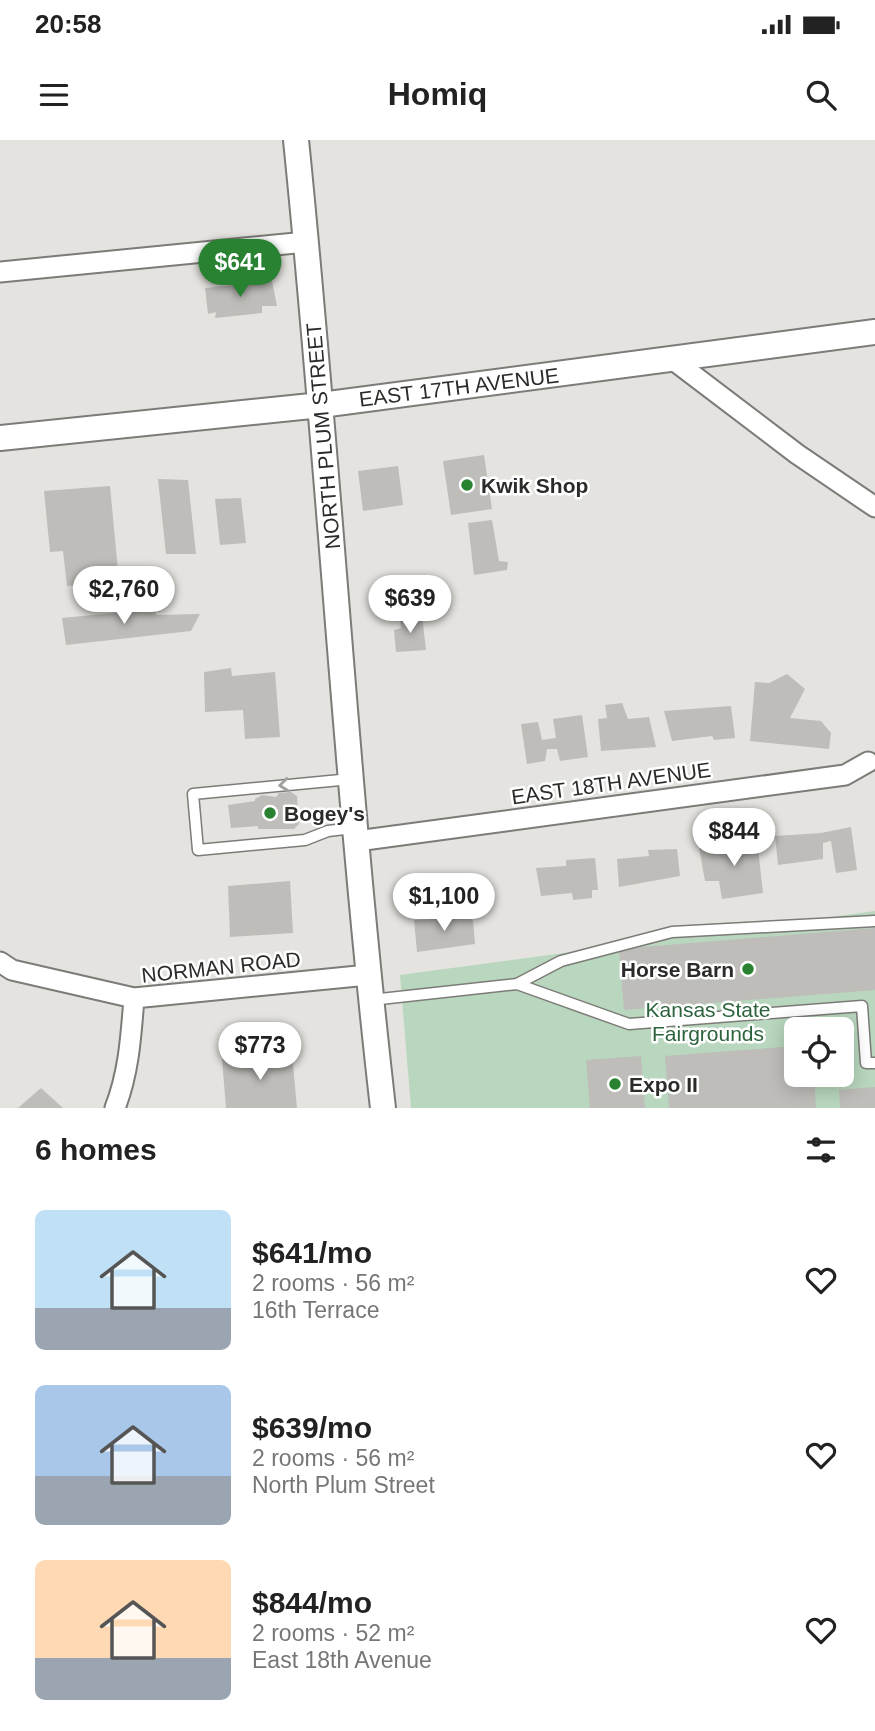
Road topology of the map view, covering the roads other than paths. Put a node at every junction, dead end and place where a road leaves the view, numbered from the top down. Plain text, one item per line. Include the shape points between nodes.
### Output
1 (296, 140) edge
2 (306, 242) junction
3 (0, 272) edge
4 (875, 332) edge
5 (672, 359) junction
6 (321, 405) junction
7 (0, 438) edge
8 (875, 507) edge
9 (868, 762) dead end
10 (352, 779) junction
11 (357, 834) junction
12 (875, 921) edge
13 (0, 962) edge
14 (368, 975) junction
15 (517, 984) junction
16 (134, 998) junction
17 (371, 1000) junction
18 (875, 1063) edge
19 (115, 1108) edge
20 (383, 1108) edge

1 - 2 street, NORTH PLUM STREET
2 - 3 street
2 - 6 street, NORTH PLUM STREET
4 - 5 street, EAST 17TH AVENUE
5 - 6 street, EAST 17TH AVENUE
5 - 8 street
6 - 7 street, EAST 17TH AVENUE
6 - 10 street, NORTH PLUM STREET
9 - 11 street, EAST 18TH AVENUE via 845,775
10 - 11 street, NORTH PLUM STREET
10 -> 11 lane via 193,794 198,850 305,840 328,831
11 - 14 street, NORTH PLUM STREET
12 - 15 lane via 672,932 561,961
13 - 16 street, NORMAN ROAD via 12,970
14 - 16 street, NORMAN ROAD
14 - 17 street, NORTH PLUM STREET
15 - 17 lane
15 - 18 lane via 629,1024 862,1006 866,1063
16 - 19 street via 129,1061
17 - 20 street, NORTH PLUM STREET

